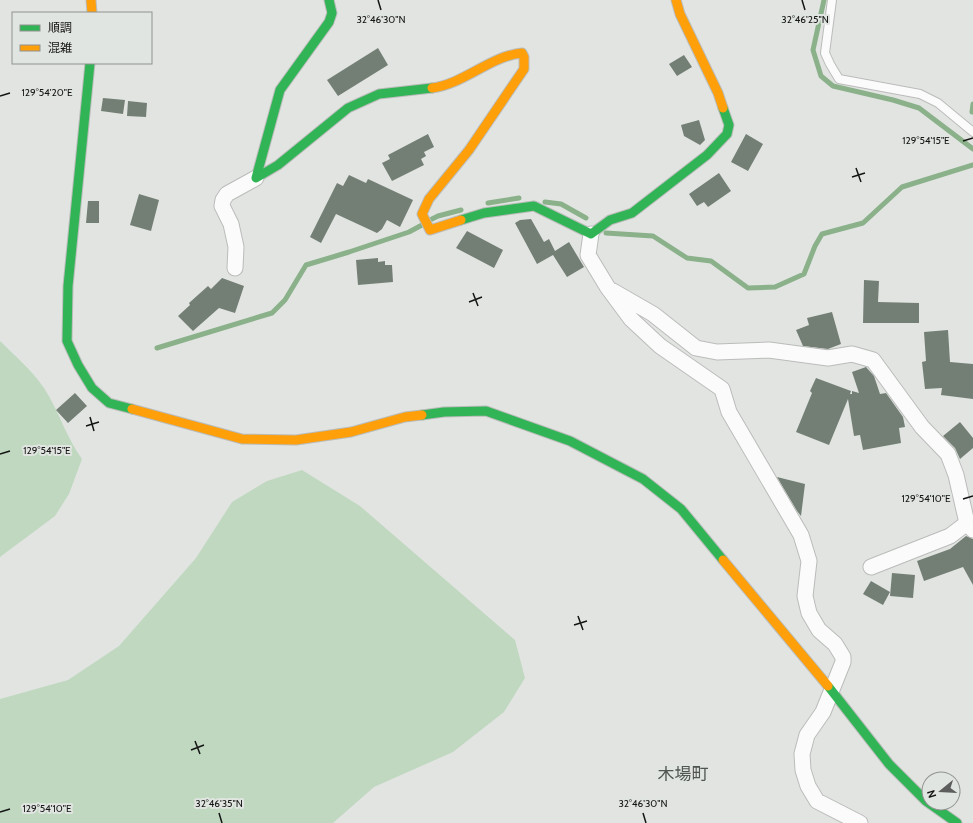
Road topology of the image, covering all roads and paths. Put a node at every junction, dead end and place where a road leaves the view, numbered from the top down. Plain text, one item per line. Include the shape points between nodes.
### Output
1 (91, 0) edge
2 (329, 0) edge
3 (676, 0) edge
4 (832, 0) edge
5 (92, 12) edge
6 (90, 64) edge
7 (973, 132) edge
8 (256, 178) junction
9 (591, 234) junction
10 (236, 268) dead end
11 (608, 288) junction
12 (970, 526) edge
13 (871, 567) dead end
14 (833, 692) junction
15 (860, 823) edge
16 (958, 823) edge

1 - 5 street
2 - 8 street via 332,13 329,22 280,90
3 - 9 street via 680,14 718,93 729,124 727,134 708,155 632,213 610,220
4 - 7 lane via 825,53 839,79 920,94 938,103
6 - 14 street via 68,286 67,341 92,388 109,403 242,439 296,440 351,432 405,417 444,412 486,412 570,441 643,479 681,509
8 - 9 street via 278,165 348,108 379,94 434,88 471,75 510,54 522,54 524,69 469,150 429,199 422,214 430,230 484,213 534,206
8 - 10 street via 227,194 223,200 222,206 236,247
9 - 11 street via 588,255
11 - 12 street via 653,314 696,348 717,352 769,350 828,358 852,354 873,360 922,427 948,454
11 - 14 street via 631,319 660,346 722,389 729,412 801,535 809,561 804,596 809,613 819,630 835,644 843,657
12 - 13 street
14 - 15 street via 807,735 802,754 803,770 808,786 817,801
14 - 16 street via 889,764 908,784 926,801

